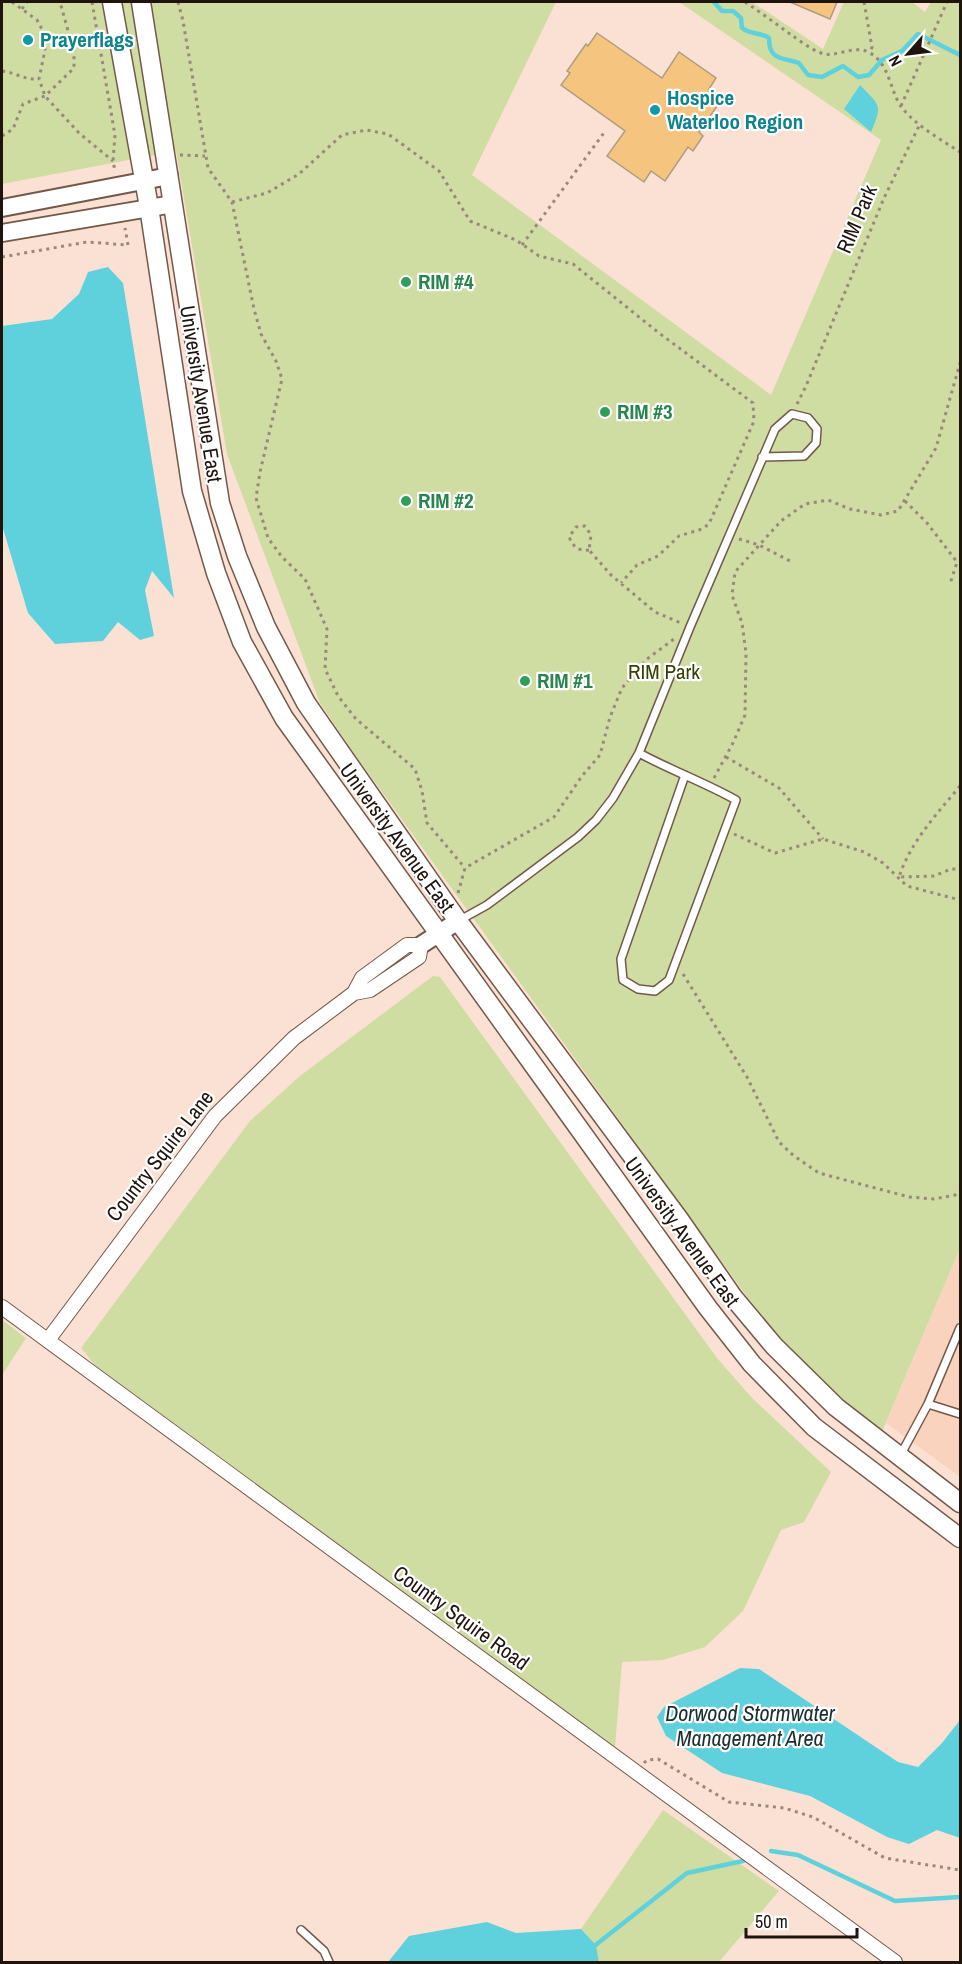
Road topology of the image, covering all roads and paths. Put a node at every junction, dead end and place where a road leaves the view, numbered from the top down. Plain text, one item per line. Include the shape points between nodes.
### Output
1 (12, 2) edge
2 (27, 2) edge
3 (60, 2) edge
4 (92, 2) edge
5 (112, 2) edge
6 (141, 2) edge
7 (178, 2) edge
8 (745, 2) edge
9 (864, 2) edge
10 (947, 2) edge
11 (22, 9) junction
12 (870, 53) junction
13 (2, 71) edge
14 (39, 80) junction
15 (45, 96) junction
16 (901, 106) junction
17 (919, 126) junction
18 (606, 130) dead end
19 (2, 136) edge
20 (960, 152) edge
21 (165, 154) junction
22 (205, 156) junction
23 (169, 176) junction
24 (144, 181) junction
25 (232, 202) junction
26 (173, 204) junction
27 (149, 207) junction
28 (2, 208) edge
29 (2, 233) edge
30 (127, 241) dead end
31 (522, 245) junction
32 (2, 257) edge
33 (960, 363) edge
34 (792, 414) junction
35 (762, 457) junction
36 (905, 501) junction
37 (729, 536) junction
38 (759, 545) junction
39 (589, 550) junction
40 (790, 561) dead end
41 (959, 563) edge
42 (621, 583) junction
43 (950, 584) dead end
44 (690, 627) junction
45 (639, 753) junction
46 (726, 757) junction
47 (685, 775) junction
48 (711, 785) junction
49 (960, 786) edge
50 (724, 830) junction
51 (823, 839) junction
52 (465, 868) junction
53 (960, 869) edge
54 (899, 877) junction
55 (960, 900) edge
56 (455, 917) junction
57 (438, 934) junction
58 (421, 945) joint
59 (676, 962) junction
60 (960, 1191) edge
61 (2, 1307) edge
62 (960, 1328) edge
63 (48, 1341) junction
64 (928, 1404) junction
65 (960, 1414) edge
66 (900, 1457) junction
67 (960, 1503) edge
68 (960, 1538) edge
69 (637, 1773) junction
70 (960, 1870) edge
71 (301, 1930) dead end
72 (329, 1962) edge
73 (895, 1962) edge

1 - 11 path
2 - 11 path
3 - 15 path via 74,52 74,68
4 - 15 path via 115,135 114,163
5 - 24 main road, University Avenue East
6 - 21 main road, University Avenue East
7 - 22 path
8 - 12 path via 822,54 857,50
9 - 12 path
10 - 16 path
11 - 14 path via 37,20 44,33
12 - 16 path via 882,66
13 - 14 path via 15,73 24,80
14 - 15 path
15 - 19 path via 23,104 13,129
16 - 17 path
17 - 20 path
17 - 34 path, RIM Park
18 - 31 path
21 - 22 path
21 - 23 main road, University Avenue East
22 - 25 path via 208,168
23 - 24 street
23 - 26 main road, University Avenue East
24 - 27 main road, University Avenue East
24 - 28 street
25 - 31 path via 267,193 299,174 342,135 366,130 388,134 439,171 470,221
25 - 52 path via 261,334 282,379 256,498 268,538 305,579 327,629 325,669 338,696 356,718 414,769 427,823
26 - 27 street
26 - 56 main road, University Avenue East via 220,503 237,556 266,627 306,703
27 - 29 street
27 - 57 main road, University Avenue East via 192,491 242,642 284,718
30 - 32 path via 128,245 87,242
31 - 42 path via 539,256 573,264 753,403 754,421 709,524 679,536 658,556 637,566
33 - 36 path via 936,448
34 - 35 lane via 775,429
34 - 35 lane via 808,418 817,429 816,442 804,456
35 - 37 lane
36 - 38 path via 898,512 881,515 828,500 806,504 781,521
36 - 41 path
37 - 38 path
37 - 44 lane
38 - 40 path
38 - 46 path via 735,572 732,595 742,623 746,653 745,715
39 - 39 path via 574,547 569,537 576,527 585,526 591,535
39 - 42 path
41 - 43 path
42 - 44 path via 655,612
44 - 45 lane
44 - 52 path via 647,659 622,688 600,754 554,817
45 - 47 lane
45 - 56 lane via 613,798 578,837 487,905
46 - 48 path
46 - 51 path via 779,788
47 - 48 lane
47 - 59 lane via 621,959 623,980 638,989 656,991 669,980
48 - 50 lane via 736,800
49 - 54 path via 918,840
50 - 51 path via 775,853
50 - 59 lane
51 - 54 path via 864,852
52 - 56 path
53 - 54 path via 934,876
54 - 55 path via 907,886
56 - 57 street, Country Squire Lane
56 - 66 main road, University Avenue East via 774,1346 836,1407
57 - 58 street, Country Squire Lane
57 - 68 main road, University Avenue East via 752,1364 814,1427
58 - 63 street, Country Squire Lane via 419,957 370,990 354,993 294,1038 215,1116
59 - 60 path via 747,1077 779,1142 794,1156 819,1173 909,1197 934,1199
61 - 63 street, Country Squire Road
62 - 64 lane
63 - 69 street, Country Squire Road
64 - 65 lane
64 - 66 lane
66 - 67 main road, University Avenue East
69 - 70 path via 647,1760 658,1759 729,1802 784,1808 813,1817 885,1858
69 - 73 street, Country Squire Road
71 - 72 lane via 324,1951

